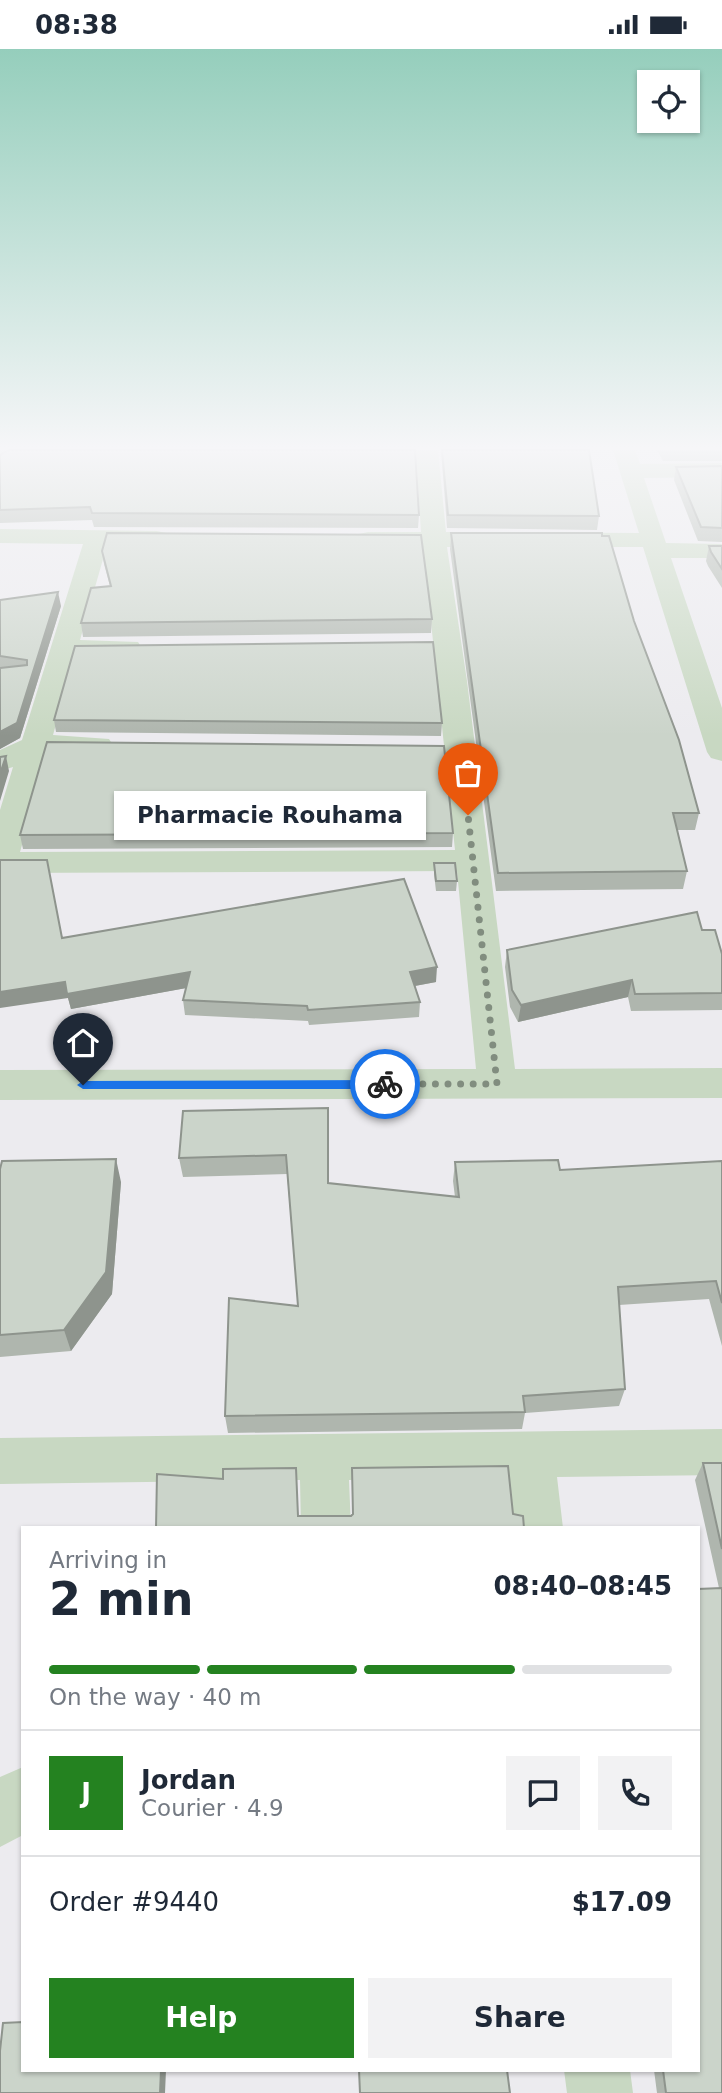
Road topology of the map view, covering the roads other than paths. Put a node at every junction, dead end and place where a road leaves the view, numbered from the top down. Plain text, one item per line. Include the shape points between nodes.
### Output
1 (95, 545) edge
2 (434, 545) edge
3 (655, 545) edge
4 (659, 545) edge
5 (722, 551) edge
6 (160, 647) edge
7 (64, 648) junction
8 (37, 744) junction
9 (119, 745) edge
10 (722, 753) edge
11 (0, 762) edge
12 (472, 860) junction
13 (0, 863) edge
14 (722, 1083) edge
15 (497, 1084) junction
16 (0, 1086) edge
17 (722, 1452) edge
18 (530, 1453) junction
19 (324, 1457) junction
20 (0, 1461) edge
21 (326, 1526) edge
22 (538, 1526) edge
23 (21, 1796) edge
24 (0, 1818) edge
25 (597, 2072) edge
26 (600, 2093) edge

1 - 7 street
2 - 12 street via 435,644 447,748
3 - 10 street
4 - 5 street
6 - 7 street
7 - 8 street
8 - 9 street
8 - 11 street
8 - 13 street
12 - 13 street
12 - 15 street
14 - 15 street
15 - 16 street
17 - 18 street
18 - 19 street
18 - 22 street
19 - 20 street
19 - 21 street
23 - 24 street via 10,1801
25 - 26 street

